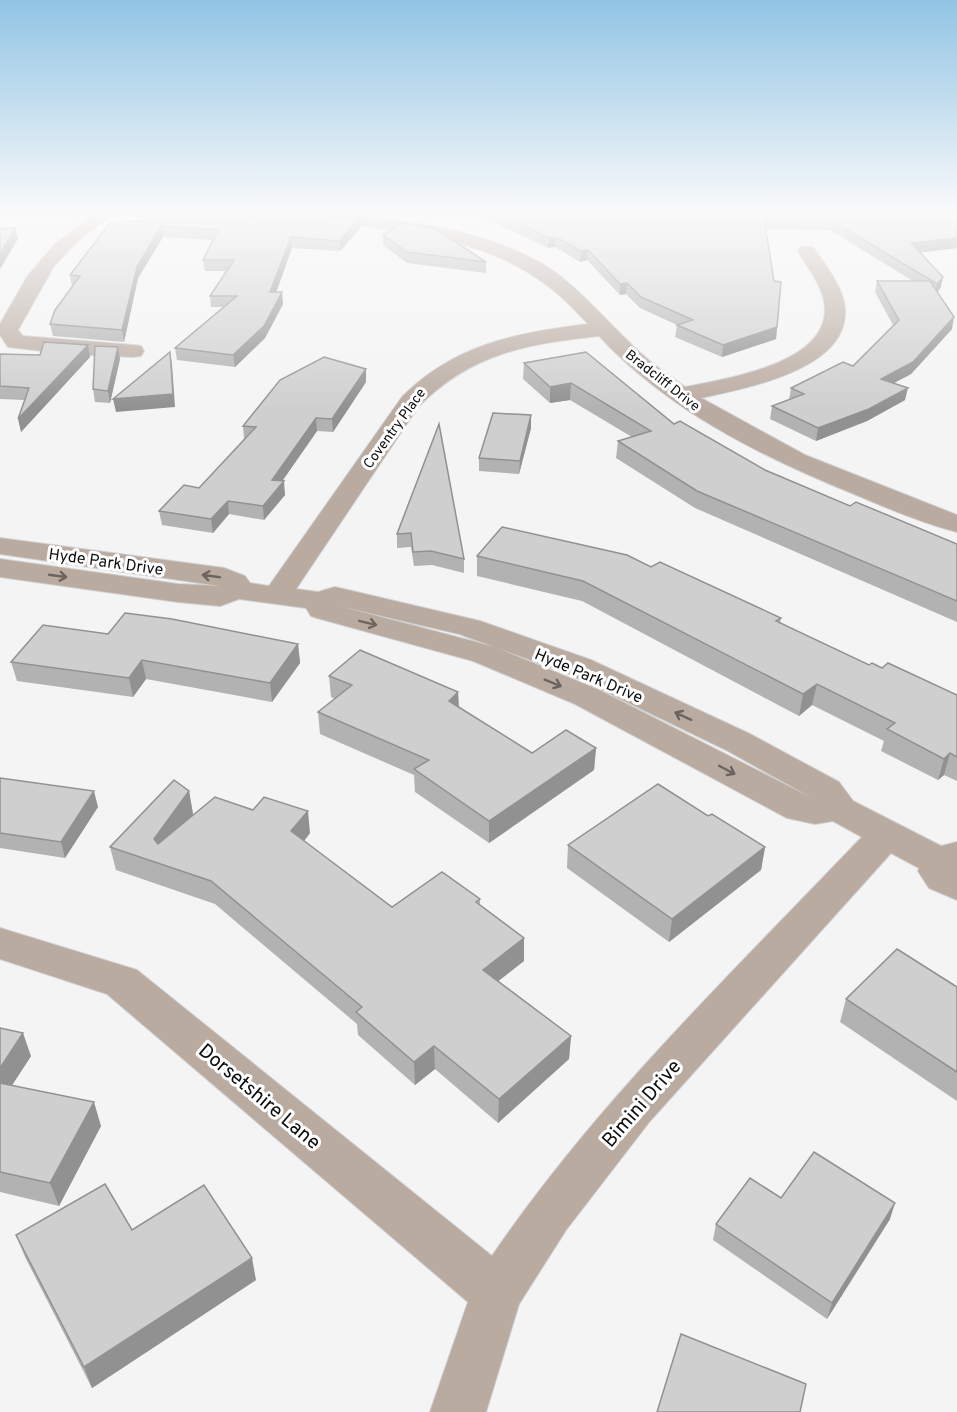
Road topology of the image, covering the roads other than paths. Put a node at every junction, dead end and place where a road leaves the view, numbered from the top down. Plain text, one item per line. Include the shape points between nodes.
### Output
1 (35, 278) edge
2 (551, 278) edge
3 (822, 278) edge
4 (601, 329) junction
5 (133, 351) dead end
6 (680, 395) junction
7 (957, 524) edge
8 (0, 546) edge
9 (0, 568) edge
10 (235, 590) junction
11 (277, 596) junction
12 (887, 834) junction
13 (951, 868) edge
14 (0, 943) edge
15 (497, 1293) junction
16 (458, 1412) edge

1 - 5 street via 7,330 16,342
2 - 4 street, Bradcliff Drive
3 - 6 street via 835,309 830,334 821,344 789,366
4 - 6 street, Bradcliff Drive
4 - 11 street, Coventry Place via 500,346 464,359 435,376 410,402
6 - 7 street, Bradcliff Drive via 735,430 797,462
10 -> 8 street, Hyde Park Drive via 239,588 235,582 224,578
9 -> 10 street, Hyde Park Drive via 220,597
10 - 11 street, Hyde Park Drive
11 - 12 street, Hyde Park Drive via 319,601 322,610 328,612 484,654 587,697 800,809 820,813 834,806
12 - 13 street, Hyde Park Drive
12 - 15 street, Bimini Drive via 634,1107 549,1214
14 - 15 street, Dorsetshire Lane via 122,982
15 - 16 street, Bimini Drive

